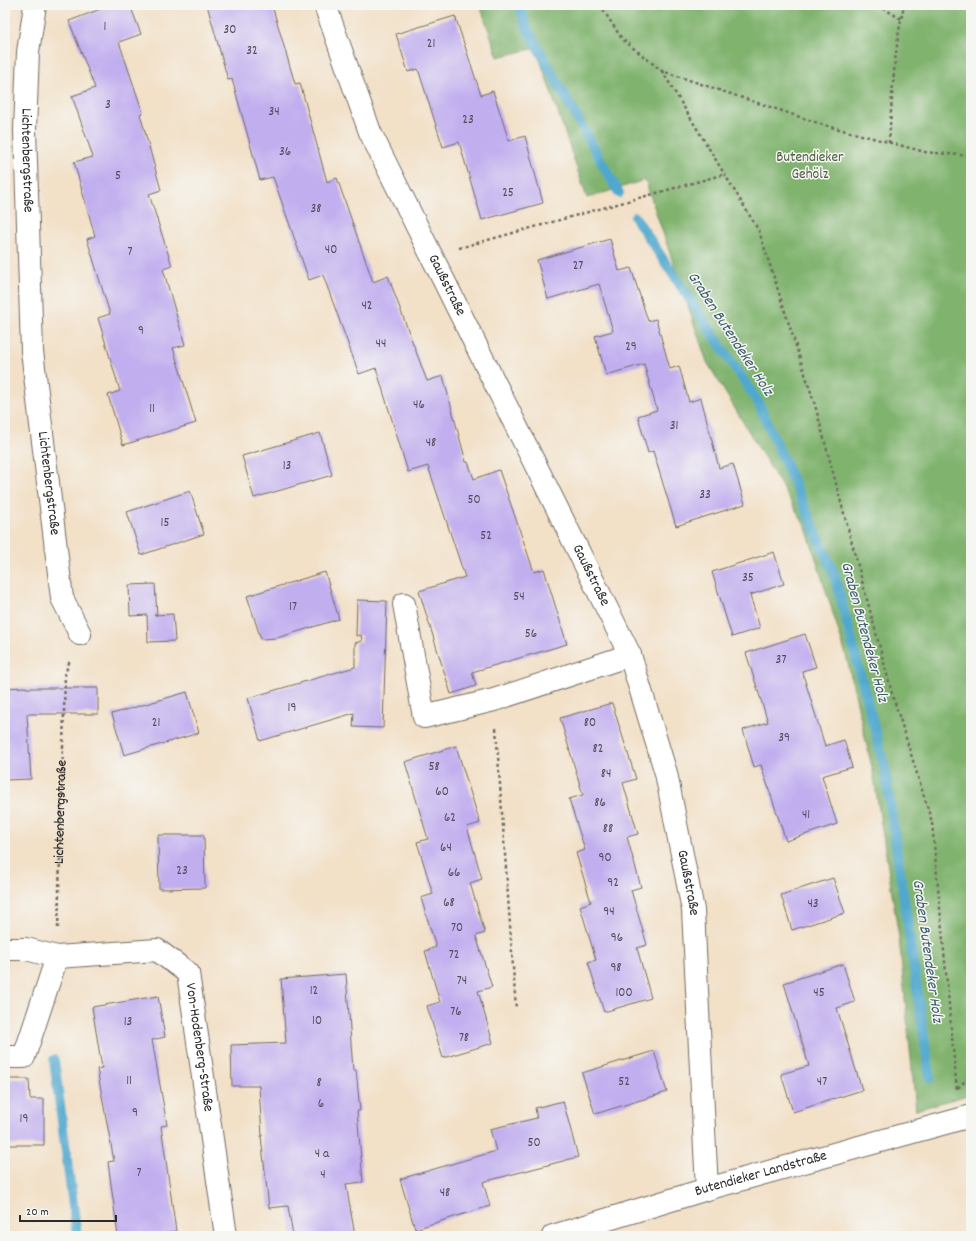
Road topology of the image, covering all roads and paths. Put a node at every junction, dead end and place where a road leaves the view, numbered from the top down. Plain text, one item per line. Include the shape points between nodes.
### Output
1 (35, 5) edge
2 (325, 5) edge
3 (600, 5) edge
4 (878, 5) edge
5 (904, 5) edge
6 (901, 19) junction
7 (662, 71) junction
8 (889, 143) junction
9 (971, 156) edge
10 (725, 174) junction
11 (431, 255) junction
12 (404, 604) dead end
13 (80, 634) joint
14 (630, 655) junction
15 (494, 700) junction
16 (5, 950) edge
17 (57, 956) junction
18 (516, 1009) dead end
19 (5, 1057) edge
20 (971, 1074) edge
21 (957, 1089) junction
22 (966, 1118) edge
23 (707, 1189) junction
24 (226, 1236) edge
25 (553, 1236) edge

1 - 13 street, Lichtenbergstraße via 28,52 26,130 32,351 62,598
2 - 11 street, Gaußstraße via 370,132
3 - 7 path via 622,39
4 - 6 path
5 - 6 path
6 - 8 path via 892,88
7 - 8 path via 824,125
7 - 10 path
8 - 9 path via 925,152
10 - 11 path
10 - 21 path via 759,231 815,405 892,693 932,822
11 - 14 street, Gaußstraße
12 - 15 street via 424,717
13 - 17 path, Lichtenbergstraße via 65,674
14 - 15 street
14 - 23 street, Gaußstraße via 666,773 693,910
15 - 18 path
16 - 17 street, Von-Hodenberg-Straße via 26,949
17 - 19 street via 24,1057
17 - 24 street, Von-Hodenberg-Straße via 157,950 188,973
20 - 21 path
21 - 22 path
22 - 23 street, Butendieker Landstraße
23 - 25 street, Butendieker Landstraße

